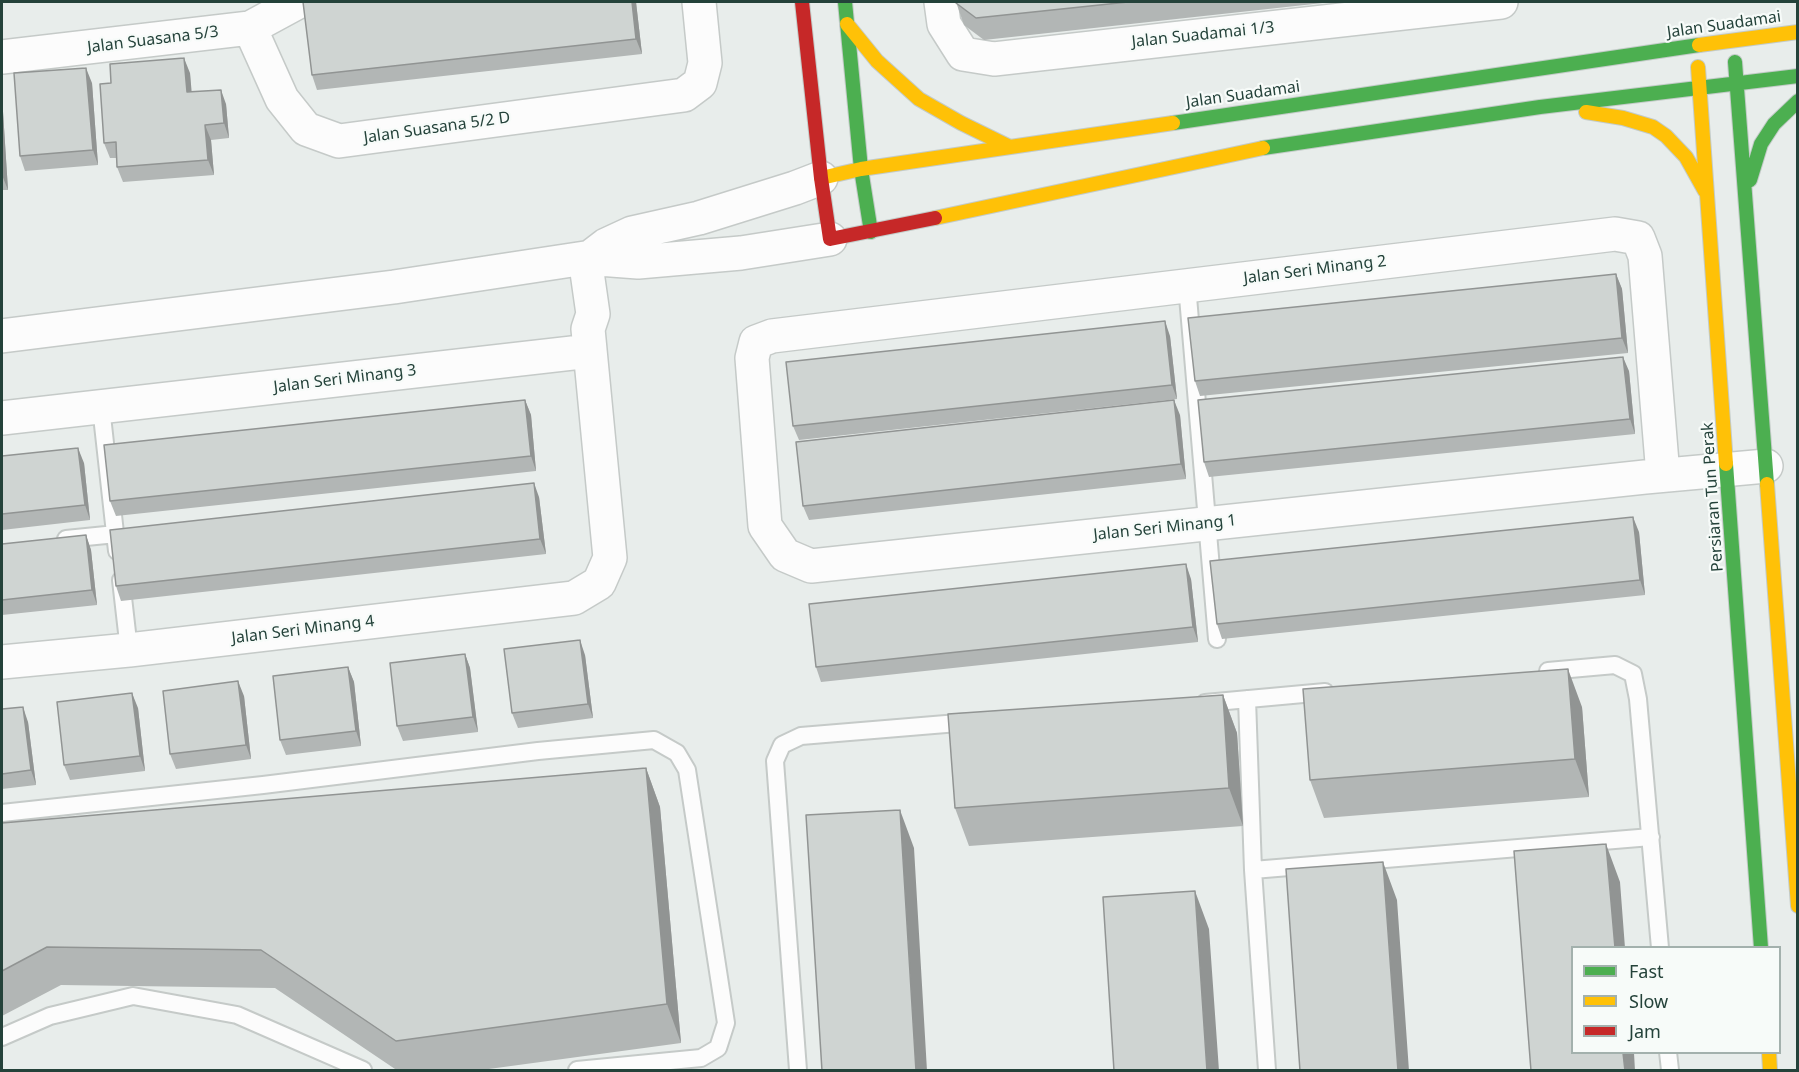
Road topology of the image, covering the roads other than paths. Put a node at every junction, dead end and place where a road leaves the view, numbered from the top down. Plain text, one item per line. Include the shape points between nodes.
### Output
1 (298, 2) edge
2 (699, 2) edge
3 (802, 2) edge
4 (845, 2) edge
5 (941, 2) edge
6 (1502, 2) edge
7 (1453, 4) edge
8 (847, 24) junction
9 (249, 28) junction
10 (1797, 32) edge
11 (1734, 39) junction
12 (1696, 45) junction
13 (2, 57) edge
14 (1797, 76) edge
15 (1736, 84) junction
16 (1700, 88) junction
17 (1797, 101) edge
18 (1540, 108) junction
19 (1010, 147) junction
20 (861, 169) junction
21 (821, 178) junction
22 (1746, 192) junction
23 (1708, 198) junction
24 (870, 232) junction
25 (830, 239) junction
26 (581, 259) junction
27 (1187, 285) junction
28 (585, 328) junction
29 (2, 336) edge
30 (756, 342) joint
31 (101, 407) junction
32 (2, 418) edge
33 (1766, 466) junction
34 (1727, 469) junction
35 (1663, 475) junction
36 (1207, 524) junction
37 (116, 534) junction
38 (47, 541) edge
39 (1217, 639) edge
40 (129, 650) junction
41 (2, 662) edge
42 (1532, 673) edge
43 (1342, 690) edge
44 (1247, 699) junction
45 (1188, 704) edge
46 (989, 721) edge
47 (2, 813) edge
48 (1651, 837) junction
49 (1253, 870) junction
50 (1797, 906) edge
51 (1660, 946) edge
52 (1761, 946) edge
53 (2, 1037) edge
54 (1668, 1054) edge
55 (1769, 1054) edge
56 (363, 1071) edge
57 (577, 1071) edge
58 (798, 1071) edge
59 (1267, 1071) edge
60 (1670, 1071) edge
61 (1770, 1071) edge

1 - 9 street, Jalan Suasana 5/3
2 - 9 street, Jalan Suasana 5/2 D via 705,63 700,83 684,95 339,141 306,129 282,99
3 - 21 main road
4 - 8 main road
5 - 7 street, Jalan Suadamai 1/3 via 944,24 963,54 994,59
6 - 7 street, Jalan Suadamai 1/3
8 - 19 main road via 877,61 919,99
8 - 20 main road
9 - 13 street, Jalan Suasana 5/3
10 - 11 main road, Jalan Suadamai
11 - 12 main road, Jalan Suadamai
11 - 15 main road
12 - 16 main road, Persiaran Tun Perak
12 - 19 main road, Jalan Suadamai
14 - 15 main road
15 - 16 main road
15 - 22 main road
16 - 18 main road
16 - 23 main road, Persiaran Tun Perak
17 - 22 main road via 1761,144
18 - 23 main road via 1605,115 1653,127 1686,157
18 - 24 main road via 1263,148
19 - 20 main road, Jalan Suadamai
20 - 21 main road, Jalan Suadamai
20 - 24 main road
21 - 25 main road
21 - 26 street via 699,218 632,233
22 - 33 main road
23 - 34 main road, Persiaran Tun Perak
24 - 25 main road
25 - 26 street via 741,254 638,262
26 - 28 street via 593,314
26 - 29 street via 394,287
27 - 30 street, Jalan Seri Minang 2 via 772,336
27 - 35 street, Jalan Seri Minang 2 via 1615,234 1638,238 1645,256
27 - 36 lane
28 - 31 street, Jalan Seri Minang 3
28 - 40 street, Jalan Seri Minang 4 via 610,558 600,583 574,598
30 - 36 street, Jalan Seri Minang 1 via 752,358 765,526 785,555 811,566
31 - 32 street, Jalan Seri Minang 3
31 - 37 lane
33 - 34 street, Jalan Seri Minang 1
33 - 50 main road
34 - 35 street, Jalan Seri Minang 1
34 - 52 main road, Persiaran Tun Perak
35 - 36 street, Jalan Seri Minang 1
36 - 39 lane
37 - 38 lane
37 - 40 lane
40 - 41 street, Jalan Seri Minang 4
42 - 48 lane via 1615,665 1633,674
43 - 44 lane
44 - 45 lane
44 - 49 lane
46 - 58 lane via 801,736 782,745 775,762
47 - 57 lane via 654,740 677,753 687,770 726,1023 718,1048 702,1058
48 - 49 lane
48 - 51 lane
49 - 59 lane
53 - 56 lane via 50,1016 134,996 237,1015
54 - 60 lane
55 - 61 main road

